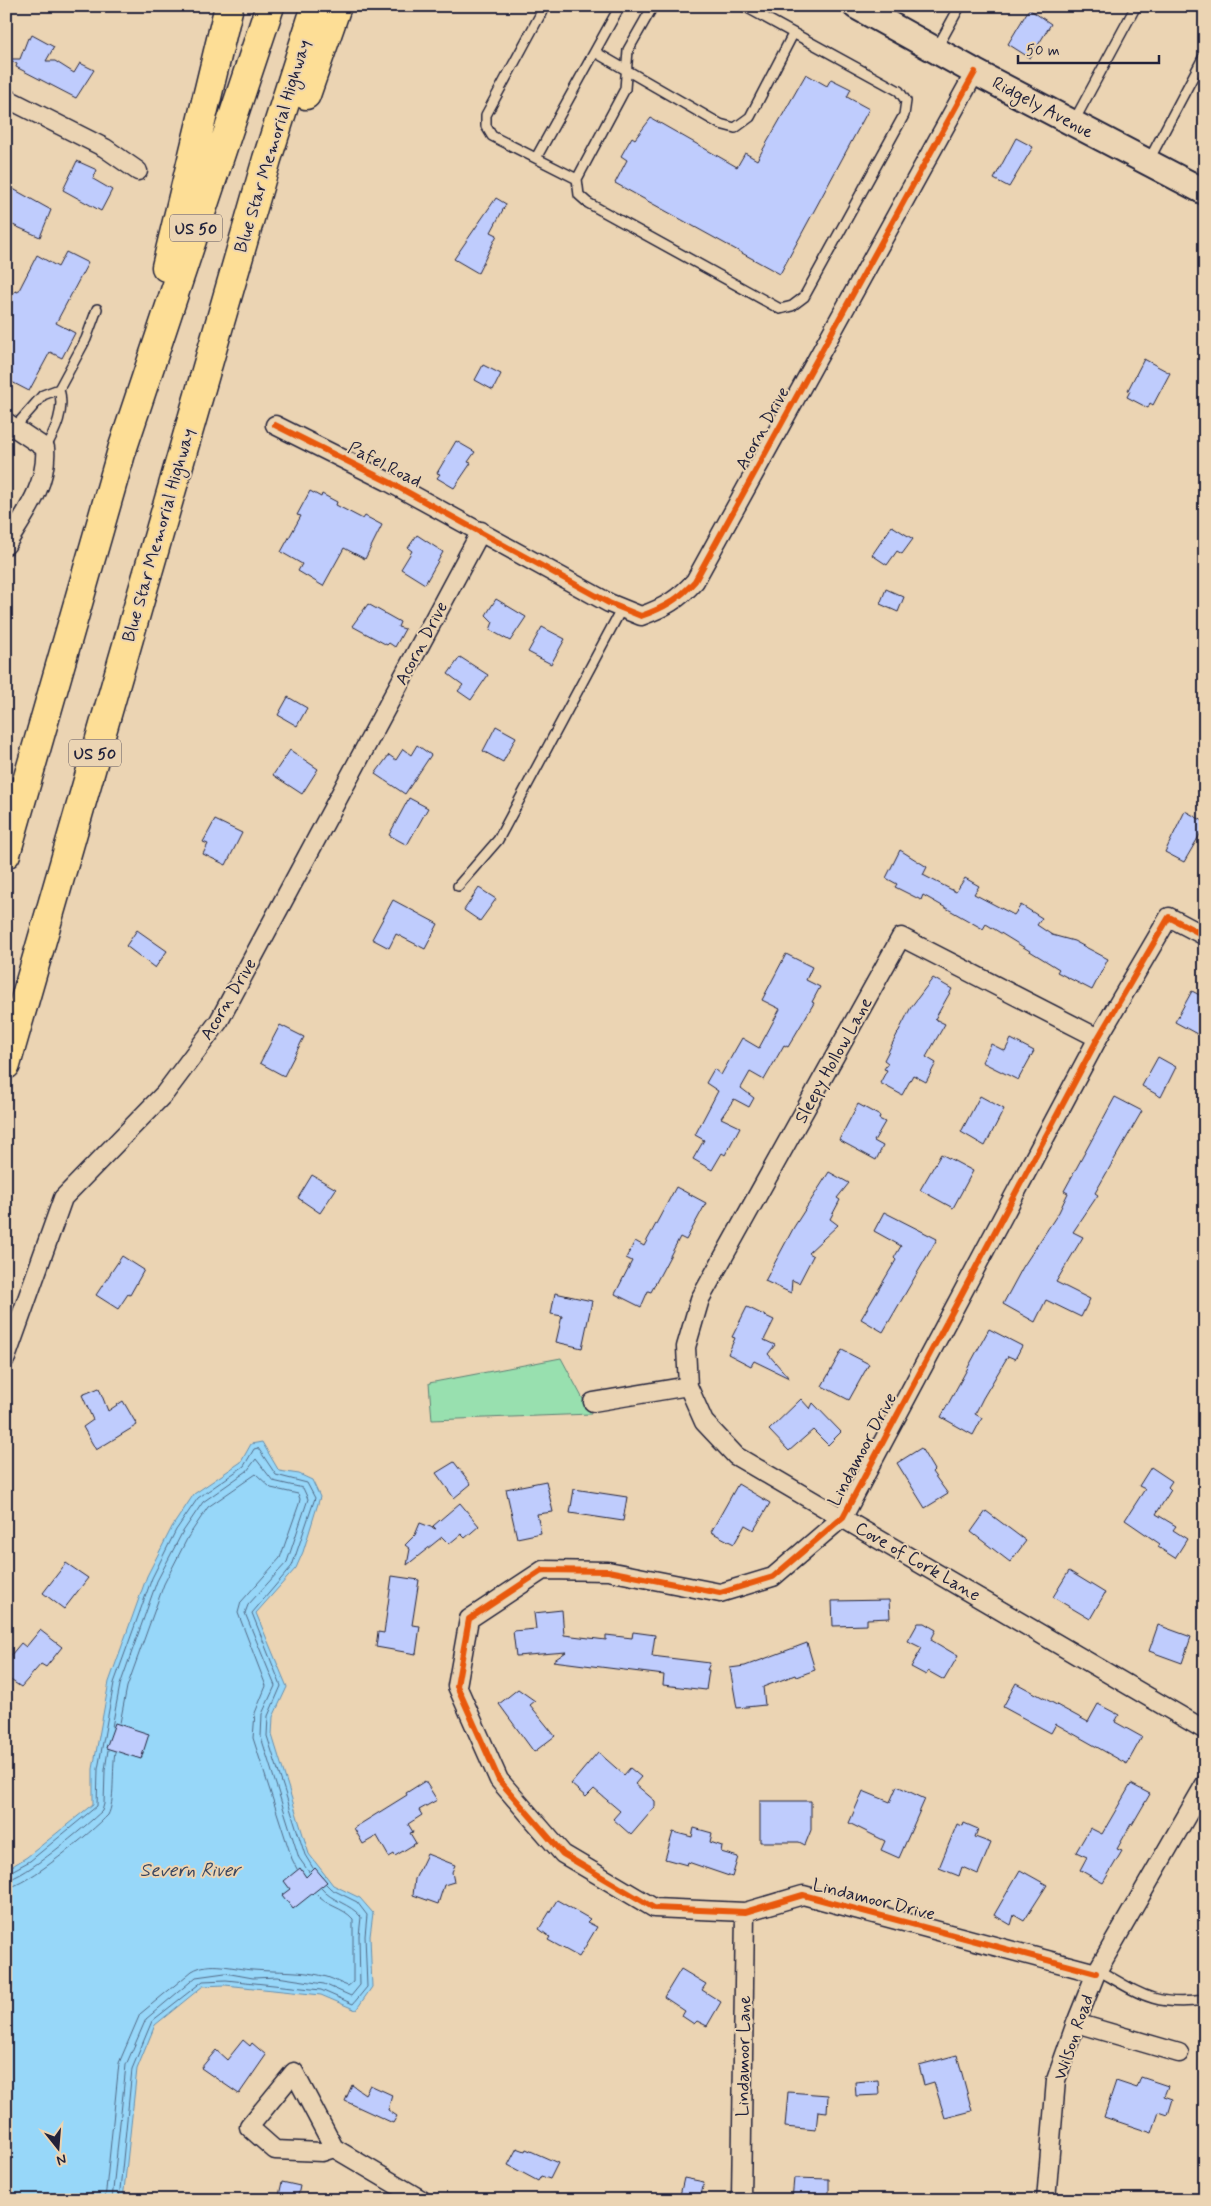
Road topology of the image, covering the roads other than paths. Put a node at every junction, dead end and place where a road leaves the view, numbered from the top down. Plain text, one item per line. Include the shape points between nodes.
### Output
1 (229, 6) edge
2 (270, 6) edge
3 (316, 6) edge
4 (337, 6) edge
5 (545, 6) edge
6 (620, 6) edge
7 (653, 6) edge
8 (744, 6) edge
9 (856, 6) edge
10 (960, 6) edge
11 (1136, 6) edge
12 (793, 34) junction
13 (936, 50) junction
14 (595, 52) junction
15 (1205, 54) edge
16 (628, 70) junction
17 (975, 72) junction
18 (6, 98) edge
19 (1073, 123) junction
20 (536, 158) junction
21 (1148, 162) junction
22 (138, 171) dead end
23 (576, 179) junction
24 (1205, 192) edge
25 (97, 309) dead end
26 (60, 389) junction
27 (11, 424) edge
28 (275, 426) dead end
29 (185, 441) junction
30 (45, 448) junction
31 (122, 450) junction
32 (480, 531) junction
33 (6, 545) edge
34 (622, 608) junction
35 (6, 854) edge
36 (458, 886) dead end
37 (1205, 936) edge
38 (1098, 1038) junction
39 (6, 1066) edge
40 (6, 1358) edge
41 (688, 1386) junction
42 (593, 1402) dead end
43 (843, 1517) junction
44 (1205, 1730) edge
45 (1205, 1784) edge
46 (745, 1912) junction
47 (1097, 1972) junction
48 (1205, 2000) edge
49 (1076, 2023) junction
50 (1179, 2053) dead end
51 (334, 2148) junction
52 (422, 2200) edge
53 (741, 2200) edge
54 (1046, 2200) edge

1 - 31 highway
2 - 31 highway, US 50
3 - 29 highway, Blue Star Memorial Highway / US 50 via 267,158
4 - 29 highway
5 - 20 lane via 486,115 486,126 492,136
6 - 14 lane
7 - 16 lane via 628,50
8 - 12 lane
9 - 13 main road, Ridgely Avenue
10 - 13 lane
11 - 19 lane
12 - 16 lane via 750,118 735,128 720,124
12 - 23 lane via 900,91 906,101 904,115 804,297 792,306 780,308 588,203 579,195
13 - 17 main road, Ridgely Avenue
14 - 16 lane
14 - 20 lane
15 - 21 lane
16 - 23 lane via 625,89
17 - 19 main road, Ridgely Avenue
17 - 34 street, Acorn Drive via 695,581 663,609 641,616
18 - 22 street via 105,148
19 - 21 main road, Ridgely Avenue
20 - 23 lane
21 - 24 main road, Ridgely Avenue
25 - 26 lane via 86,339
26 - 27 lane via 43,395
26 - 30 lane via 62,400 56,430
27 - 30 street
28 - 32 street, Pafel Road
29 - 39 highway, Blue Star Memorial Highway / US 50
30 - 33 street via 43,481
31 - 35 highway, US 50
32 - 34 street, Acorn Drive
32 - 40 street, Acorn Drive via 219,1021 165,1093 63,1198
34 - 36 lane via 498,840
37 - 38 street, Lindamoor Drive via 1169,917
38 - 41 street, Sleepy Hollow Lane via 901,936 700,1299 686,1347
38 - 43 street, Lindamoor Drive
41 - 42 street
41 - 43 street, Cove of Cork Lane via 704,1422 736,1456
43 - 44 street, Cove of Cork Lane
43 - 46 street, Lindamoor Drive via 773,1576 720,1593 608,1571 543,1570 469,1619 457,1686 499,1780 562,1854 654,1908
45 - 47 street, Wilson Road
46 - 47 street, Lindamoor Drive via 803,1895
46 - 53 street, Lindamoor Lane
47 - 48 lane via 1158,2001
47 - 49 street, Wilson Road
49 - 50 street
49 - 54 street, Wilson Road via 1056,2080
51 - 51 street via 322,2152 275,2150 249,2127 294,2072
51 - 52 street

